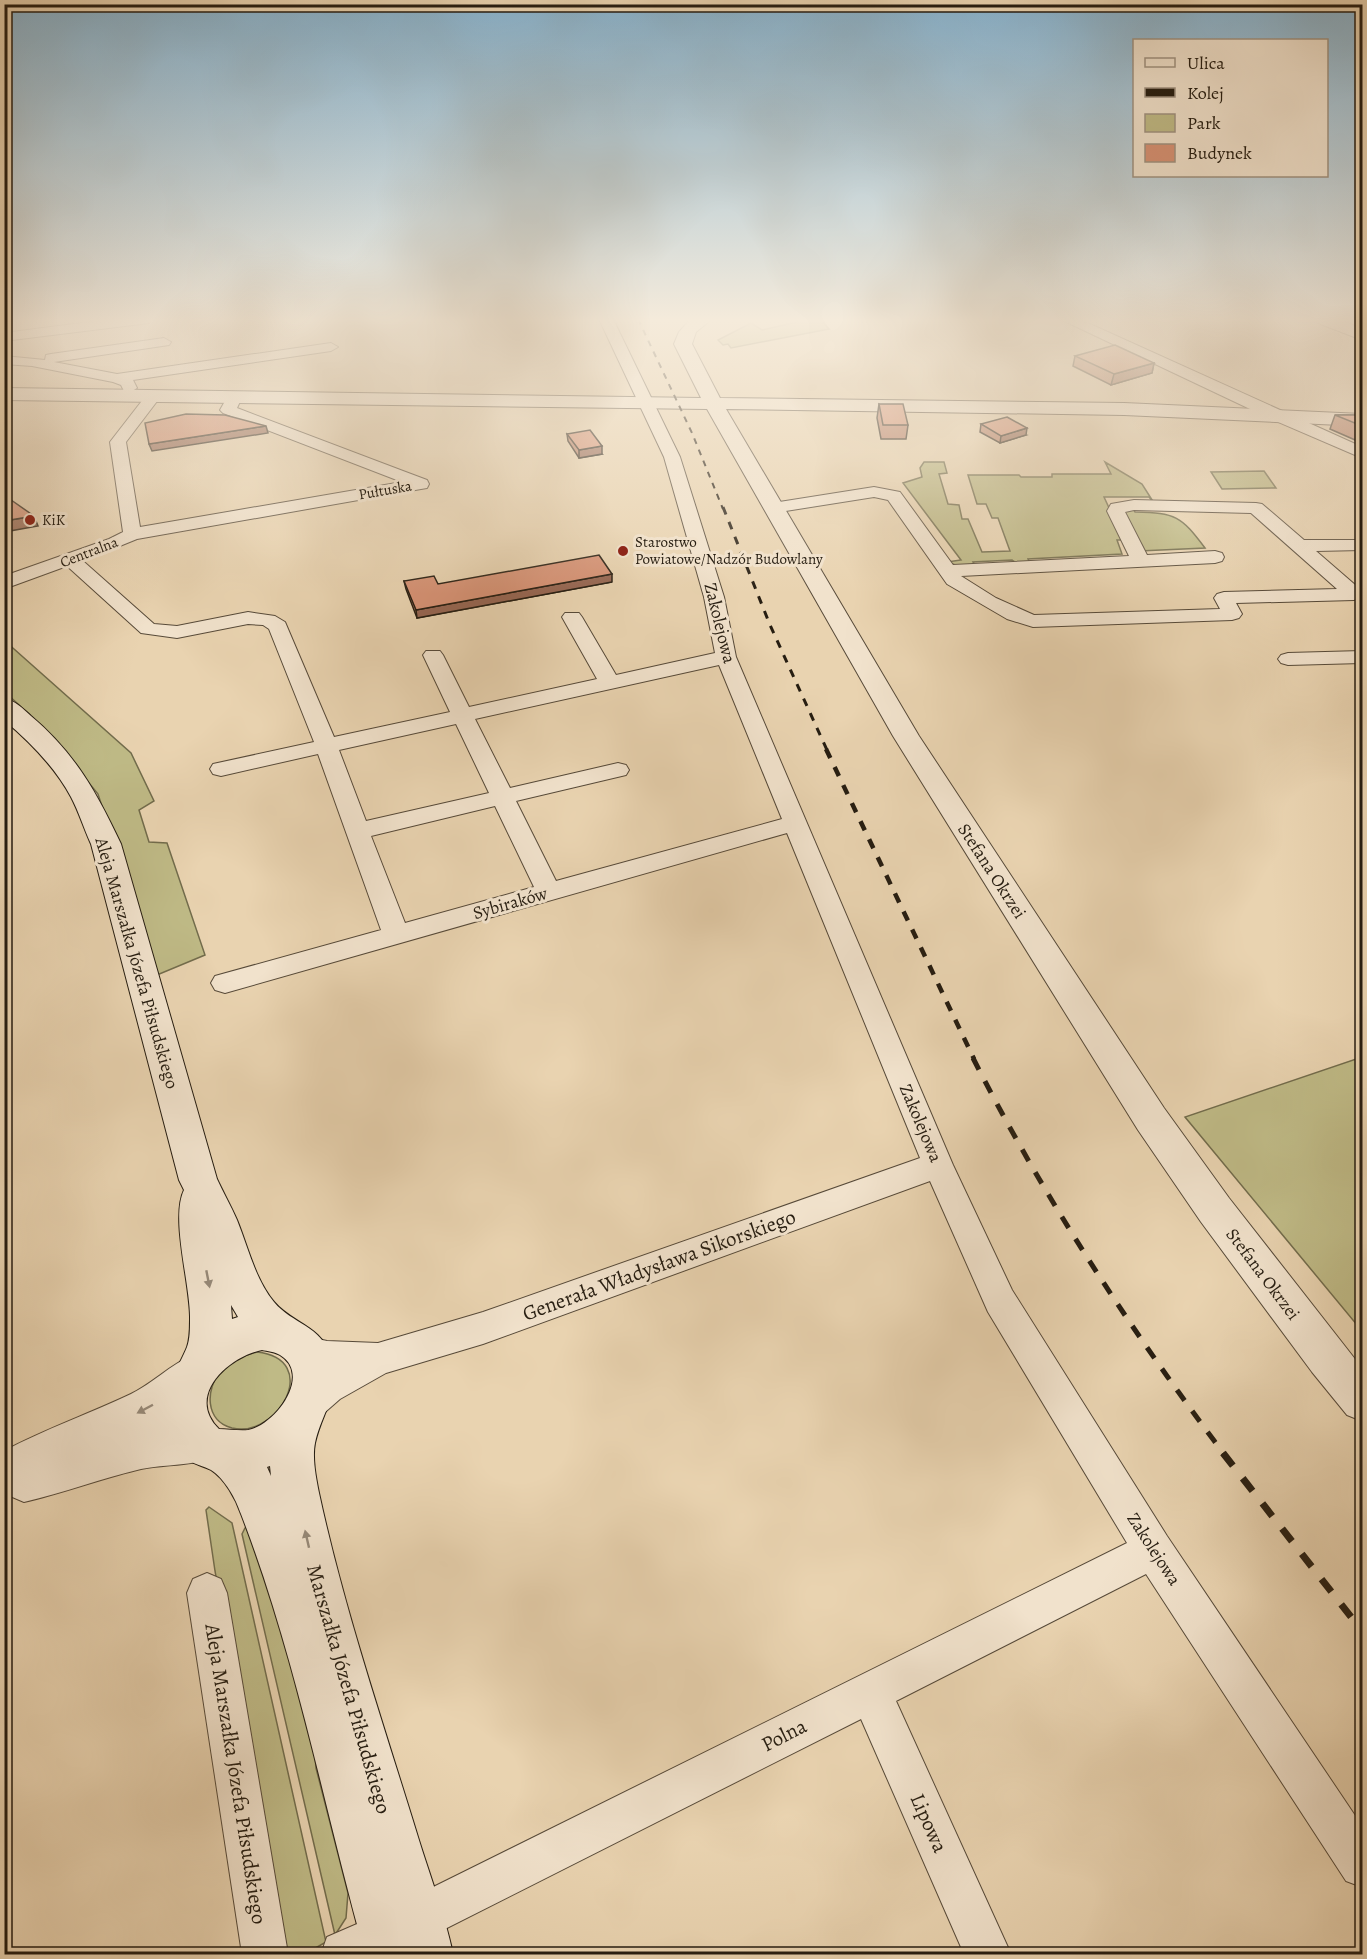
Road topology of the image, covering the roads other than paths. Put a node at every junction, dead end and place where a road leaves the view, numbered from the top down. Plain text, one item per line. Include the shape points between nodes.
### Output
1 (142, 410) edge
2 (229, 410) edge
3 (649, 410) edge
4 (718, 410) edge
5 (1155, 410) edge
6 (1263, 410) edge
7 (1275, 416) junction
8 (1362, 420) edge
9 (1362, 453) edge
10 (1362, 462) edge
11 (1362, 470) edge
12 (773, 508) junction
13 (132, 534) junction
14 (1362, 544) edge
15 (1299, 546) junction
16 (1215, 557) dead end
17 (70, 559) junction
18 (1141, 561) junction
19 (994, 569) junction
20 (948, 571) junction
21 (4, 583) edge
22 (1358, 594) edge
23 (1014, 615) junction
24 (572, 617) dead end
25 (433, 655) dead end
26 (726, 657) junction
27 (1362, 657) edge
28 (1288, 658) dead end
29 (609, 682) junction
30 (4, 706) edge
31 (463, 714) junction
32 (326, 745) junction
33 (221, 769) dead end
34 (618, 770) dead end
35 (503, 797) junction
36 (795, 824) junction
37 (358, 831) junction
38 (549, 892) junction
39 (396, 935) junction
40 (225, 982) dead end
41 (938, 1165) junction
42 (198, 1179) junction
43 (295, 1343) junction
44 (378, 1359) junction
45 (199, 1367) junction
46 (1362, 1400) edge
47 (305, 1411) junction
48 (212, 1447) junction
49 (4, 1476) edge
50 (4, 1482) edge
51 (1154, 1550) junction
52 (207, 1593) dead end
53 (870, 1692) junction
54 (1362, 1865) edge
55 (393, 1943) edge
56 (265, 1954) edge
57 (988, 1954) edge

1 - 13 street, Centralna via 118,442
2 - 13 street, Pułtuska via 421,483
3 - 26 street, Zakolejowa via 672,457 714,597
4 - 12 street, Stefana Okrzei
5 - 7 street
6 - 7 street
7 - 8 street
7 - 9 street
10 - 11 street
12 - 20 street via 886,493 894,496
12 - 46 street, Stefana Okrzei via 906,736 1151,1119 1215,1210
13 - 17 street, Centralna
14 - 15 street
15 - 18 street via 1256,508 1117,508
15 - 22 street
16 - 18 street
17 - 21 street, Centralna
17 - 32 street via 148,629 177,632 248,618 274,622
18 - 19 street
19 - 20 street
19 - 23 street
20 - 23 street via 954,580
22 - 23 street via 1224,598 1232,615 1033,621
24 - 29 street
25 - 31 street
26 - 29 street
26 - 36 street, Zakolejowa
27 - 28 street
29 - 31 street
30 - 42 street, Aleja Marszałka Józefa Piłsudskiego via 63,765 84,795 106,844
31 - 32 street
31 - 35 street
32 - 33 street
32 - 37 street
34 - 35 street
35 - 37 street
35 - 38 street
36 - 38 street, Sybiraków
36 - 41 street, Zakolejowa
37 - 39 street
38 - 39 street, Sybiraków
39 - 40 street, Sybiraków
41 - 44 street, Generała Władysława Sikorskiego via 483,1328
41 - 51 street, Zakolejowa via 1000,1301
42 - 43 street, Aleja Marszałka Józefa Piłsudskiego via 242,1286 260,1317
42 -> 45 street, Aleja Marszałka Józefa Piłsudskiego via 201,1237 212,1299 212,1336
43 - 44 street, Generała Władysława Sikorskiego via 327,1358
43 - 45 street via 262,1330 242,1334 222,1344
43 - 47 street via 315,1367 315,1383
44 - 47 street, Generała Władysława Sikorskiego via 328,1387
45 - 48 street via 186,1394 185,1411 189,1427
45 -> 49 street via 168,1397 147,1409
47 - 48 street via 284,1436 265,1447 246,1453
55 -> 47 street, Marszałka Józefa Piłsudskiego via 349,1698 301,1513 292,1461 292,1446
48 - 50 street via 175,1440 152,1443 71,1468
48 - 55 street, Marszałka Józefa Piłsudskiego via 249,1479 262,1507 289,1582
51 - 53 street, Polna
51 - 54 street, Zakolejowa
52 - 56 street, Aleja Marszałka Józefa Piłsudskiego
53 - 55 street, Polna
53 - 57 street, Lipowa

